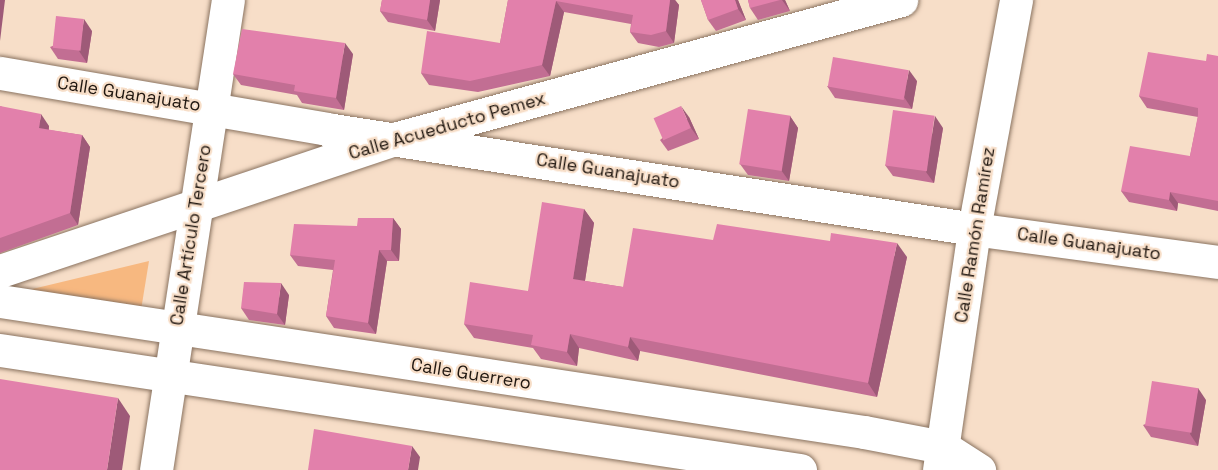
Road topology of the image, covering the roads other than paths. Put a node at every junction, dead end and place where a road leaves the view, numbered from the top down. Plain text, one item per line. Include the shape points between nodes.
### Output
1 (228, 0) edge
2 (901, 0) edge
3 (1016, 0) edge
4 (0, 73) edge
5 (211, 106) junction
6 (394, 139) junction
7 (196, 207) junction
8 (974, 229) junction
9 (1218, 262) edge
10 (0, 271) edge
11 (0, 301) edge
12 (177, 326) junction
13 (0, 350) edge
14 (168, 377) junction
15 (941, 459) edge
16 (156, 470) edge
17 (800, 470) edge
18 (979, 470) edge

1 - 5 street, Calle Artículo Tercero
2 - 6 street, Calle Acueducto Pemex
3 - 8 street, Calle Ramón Ramírez
4 - 5 street, Calle Guanajuato
5 - 6 street, Calle Guanajuato
5 - 7 street, Calle Artículo Tercero
6 - 7 street, Calle Acueducto Pemex
6 - 8 street, Calle Guanajuato
7 - 10 street, Calle Acueducto Pemex
7 - 12 street, Calle Artículo Tercero
8 - 9 street, Calle Guanajuato
8 - 15 street, Calle Ramón Ramírez
11 - 12 street, Calle Guerrero
12 - 14 street, Calle Artículo Tercero
12 - 15 street, Calle Guerrero
13 - 14 street
14 - 16 street, Calle Artículo Tercero
14 - 17 street
15 - 18 street

